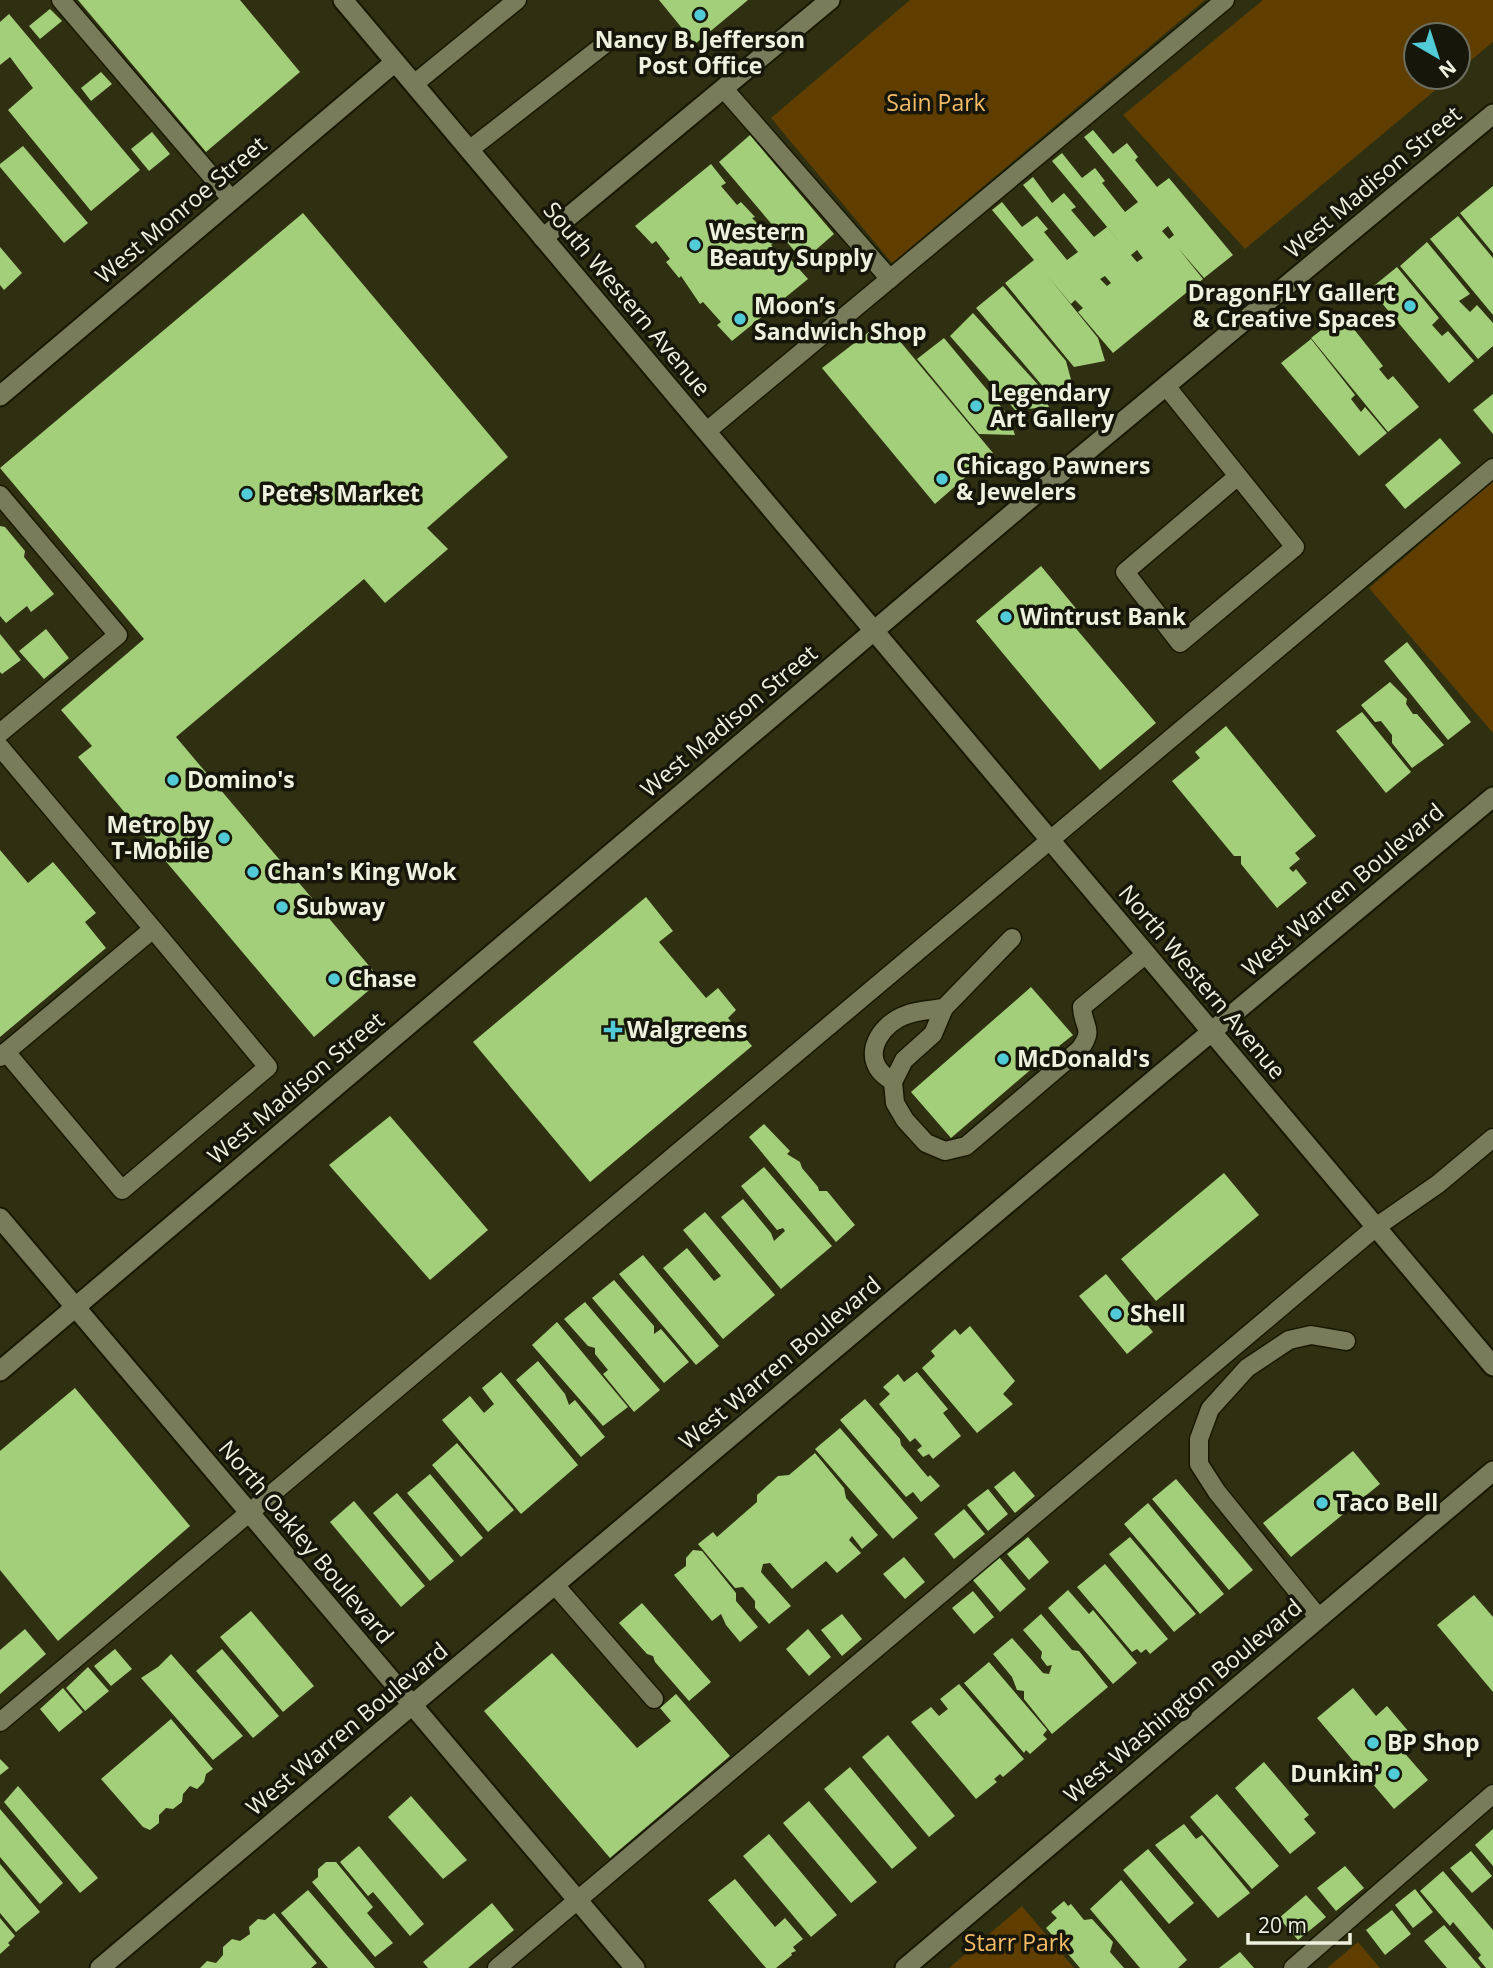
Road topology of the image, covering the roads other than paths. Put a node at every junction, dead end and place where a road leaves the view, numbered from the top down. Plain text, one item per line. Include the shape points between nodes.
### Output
1 (61, 0) edge
2 (343, 0) edge
3 (517, 0) edge
4 (830, 0) edge
5 (1226, 0) edge
6 (605, 44) dead end
7 (395, 62) junction
8 (414, 84) junction
9 (724, 89) junction
10 (1493, 114) edge
11 (469, 150) junction
12 (232, 200) junction
13 (543, 238) junction
14 (890, 279) junction
15 (1166, 386) junction
16 (0, 396) edge
17 (707, 431) junction
18 (1493, 468) edge
19 (1238, 476) junction
20 (0, 495) edge
21 (874, 630) junction
22 (0, 733) edge
23 (0, 747) edge
24 (1493, 797) edge
25 (1051, 839) junction
26 (153, 929) junction
27 (1012, 938) dead end
28 (1146, 954) junction
29 (944, 1008) junction
30 (1212, 1031) junction
31 (3, 1054) edge
32 (892, 1082) junction
33 (1493, 1138) edge
34 (0, 1218) edge
35 (1377, 1227) junction
36 (75, 1307) junction
37 (1346, 1341) dead end
38 (1491, 1360) edge
39 (0, 1371) edge
40 (1493, 1471) edge
41 (249, 1513) junction
42 (555, 1585) junction
43 (1319, 1618) junction
44 (654, 1699) dead end
45 (412, 1705) junction
46 (0, 1722) edge
47 (1493, 1794) edge
48 (578, 1900) junction
49 (100, 1968) edge
50 (497, 1968) edge
51 (635, 1968) edge
52 (905, 1968) edge
53 (1293, 1968) edge

1 - 12 lane
2 - 7 street, South Western Avenue
3 - 8 lane
4 - 9 street
5 - 14 lane
6 - 11 lane
7 - 8 street, South Western Avenue
7 - 12 street, West Monroe Street
8 - 11 street, South Western Avenue
9 - 13 street
9 - 14 lane
10 - 15 street, West Madison Street
11 - 13 street, South Western Avenue
12 - 16 street, West Monroe Street
13 - 17 street, South Western Avenue
14 - 17 lane
15 - 19 lane
15 - 21 street, West Madison Street
17 - 21 street, South Western Avenue
18 - 25 lane
19 - 19 lane via 1295,547 1181,643 1125,572
20 - 22 lane via 118,635
21 - 25 street, North Western Avenue
21 - 36 street, West Madison Street
23 - 26 lane
24 - 30 street, West Warren Boulevard
25 - 28 street, North Western Avenue
25 - 41 lane
26 - 31 lane
26 - 31 lane via 268,1067 122,1190
27 - 29 lane
28 - 30 street, North Western Avenue
28 - 32 lane via 1082,1007 1087,1038 1080,1049 966,1146 945,1151 926,1143 895,1103
29 - 32 lane via 933,1034 904,1060
29 - 32 lane via 904,1015 876,1041 872,1054 879,1070
30 - 35 street, North Western Avenue
30 - 42 street, West Warren Boulevard
33 - 35 lane
34 - 36 street, North Oakley Boulevard
35 - 38 street, North Western Avenue
35 - 48 lane
36 - 39 street, West Madison Street
36 - 41 street, North Oakley Boulevard
37 - 43 lane via 1311,1335 1289,1340 1247,1368 1210,1409 1199,1439 1199,1464 1217,1492
40 - 43 street, West Washington Boulevard
41 - 45 street, North Oakley Boulevard
41 - 46 lane
42 - 44 lane
42 - 45 street, West Warren Boulevard
43 - 52 street, West Washington Boulevard
45 - 48 street, North Oakley Boulevard
45 - 49 street, West Warren Boulevard
47 - 53 lane
48 - 50 lane
48 - 51 street, North Oakley Boulevard

